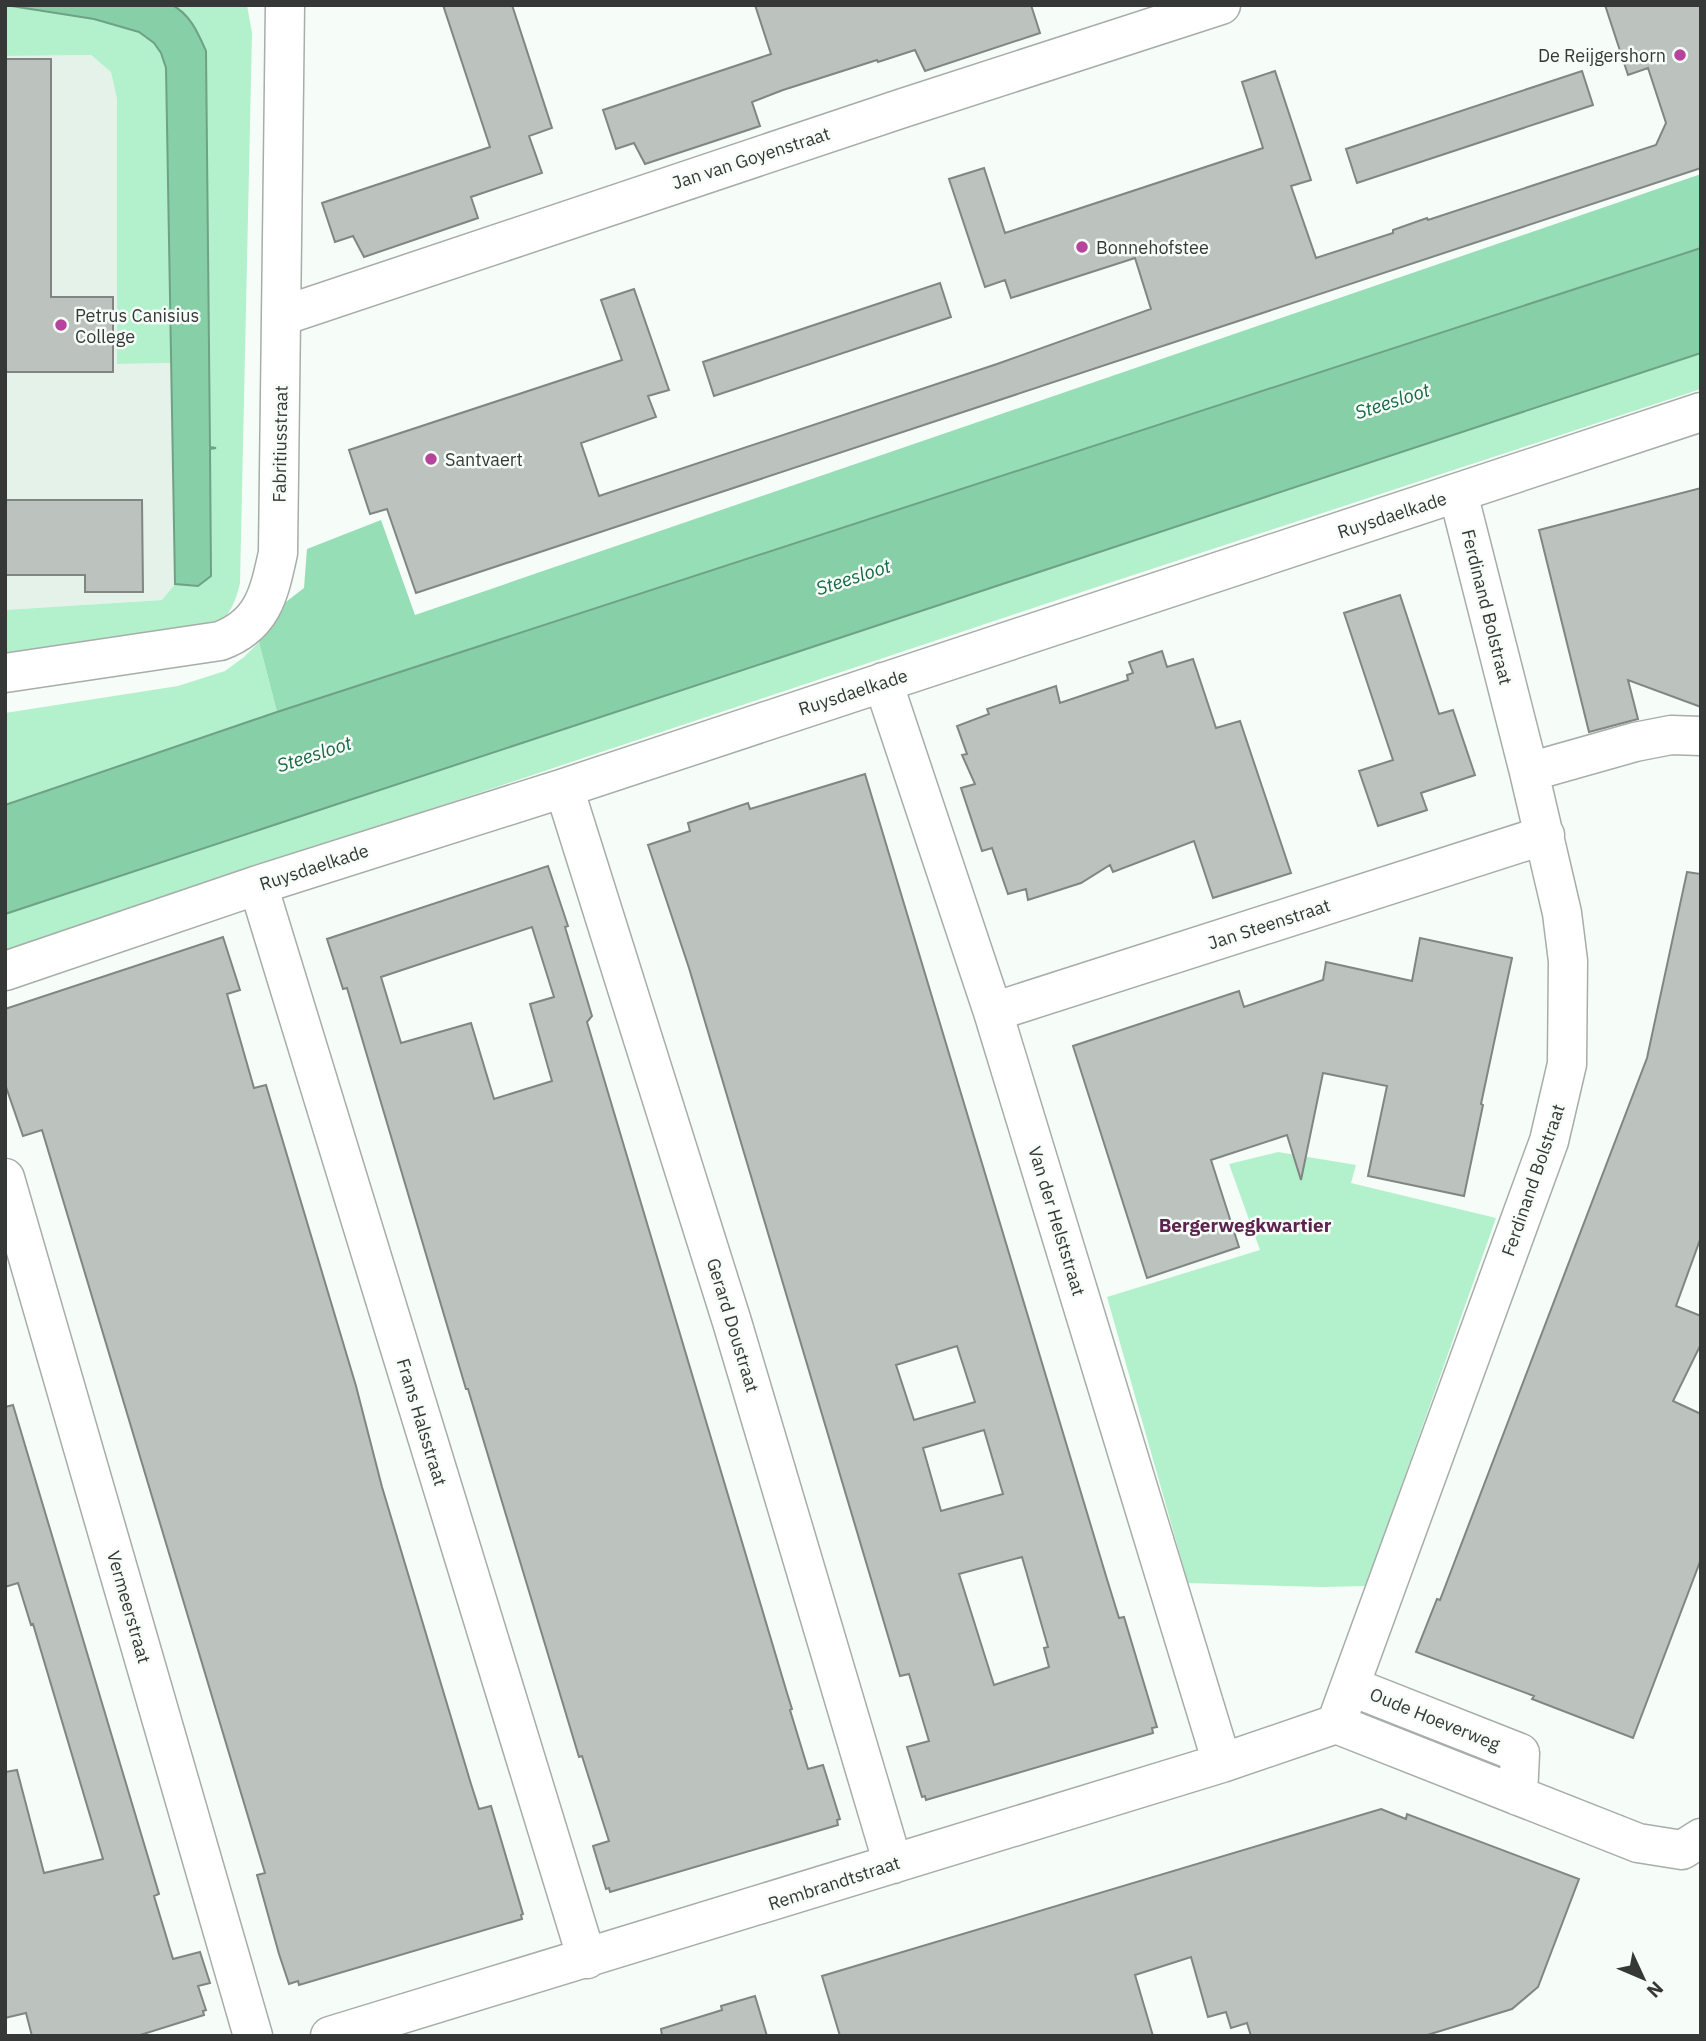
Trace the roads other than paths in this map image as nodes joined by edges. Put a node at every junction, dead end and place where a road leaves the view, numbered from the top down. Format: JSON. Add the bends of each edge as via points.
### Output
{"nodes":[{"id":1,"x":285,"y":5,"type":"edge"},
{"id":2,"x":1221,"y":5,"type":"edge"},
{"id":3,"x":282,"y":316,"type":"junction"},
{"id":4,"x":1701,"y":412,"type":"edge"},
{"id":5,"x":1458,"y":493,"type":"junction"},
{"id":6,"x":5,"y":673,"type":"edge"},
{"id":7,"x":883,"y":682,"type":"junction"},
{"id":8,"x":1701,"y":736,"type":"edge"},
{"id":9,"x":1529,"y":772,"type":"junction"},
{"id":10,"x":564,"y":788,"type":"junction"},
{"id":11,"x":1545,"y":835,"type":"junction"},
{"id":12,"x":258,"y":885,"type":"junction"},
{"id":13,"x":5,"y":971,"type":"edge"},
{"id":14,"x":993,"y":1012,"type":"junction"},
{"id":15,"x":5,"y":1178,"type":"edge"},
{"id":16,"x":1350,"y":1686,"type":"junction"},
{"id":17,"x":1336,"y":1724,"type":"junction"},
{"id":18,"x":1222,"y":1763,"type":"junction"},
{"id":19,"x":1518,"y":1796,"type":"junction"},
{"id":20,"x":1691,"y":1844,"type":"edge"},
{"id":21,"x":893,"y":1864,"type":"junction"},
{"id":22,"x":587,"y":1959,"type":"junction"},
{"id":23,"x":253,"y":2036,"type":"edge"},
{"id":24,"x":330,"y":2036,"type":"edge"}],
"edges":[{"from":1,"to":3,"type":"street","name":"Fabritiusstraat"},
{"from":2,"to":3,"type":"street","name":"Jan van Goyenstraat"},
{"from":3,"to":6,"type":"street","name":"Fabritiusstraat","via":[[278,553],[270,589],[253,621],[220,641]]},
{"from":4,"to":5,"type":"street","name":"Ruysdaelkade"},
{"from":5,"to":7,"type":"street","name":"Ruysdaelkade"},
{"from":5,"to":9,"type":"street","name":"Ferdinand Bolstraat"},
{"from":7,"to":10,"type":"street","name":"Ruysdaelkade"},
{"from":7,"to":14,"type":"street","name":"Van der Helststraat"},
{"from":8,"to":9,"type":"street","via":[[1671,735],[1635,742]]},
{"from":9,"to":11,"type":"street","name":"Ferdinand Bolstraat"},
{"from":10,"to":12,"type":"street","name":"Ruysdaelkade"},
{"from":10,"to":21,"type":"street","name":"Gerard Doustraat","via":[[732,1322]]},
{"from":11,"to":14,"type":"street","name":"Jan Steenstraat"},
{"from":11,"to":16,"type":"street","name":"Ferdinand Bolstraat","via":[[1569,961],[1567,1064],[1560,1103]]},
{"from":12,"to":13,"type":"street","name":"Ruysdaelkade"},
{"from":12,"to":22,"type":"street","name":"Frans Halsstraat"},
{"from":14,"to":18,"type":"street","name":"Van der Helststraat"},
{"from":15,"to":23,"type":"street","name":"Vermeerstraat"},
{"from":16,"to":17,"type":"street","name":"Ferdinand Bolstraat"},
{"from":16,"to":19,"type":"street","name":"Oude Hoeverweg","via":[[1520,1753]]},
{"from":17,"to":18,"type":"street","name":"Rembrandtstraat"},
{"from":17,"to":19,"type":"street"},
{"from":18,"to":21,"type":"street","name":"Rembrandtstraat"},
{"from":19,"to":20,"type":"street","via":[[1638,1843]]},
{"from":21,"to":22,"type":"street","name":"Rembrandtstraat"},
{"from":22,"to":24,"type":"street","name":"Rembrandtstraat"}]}
